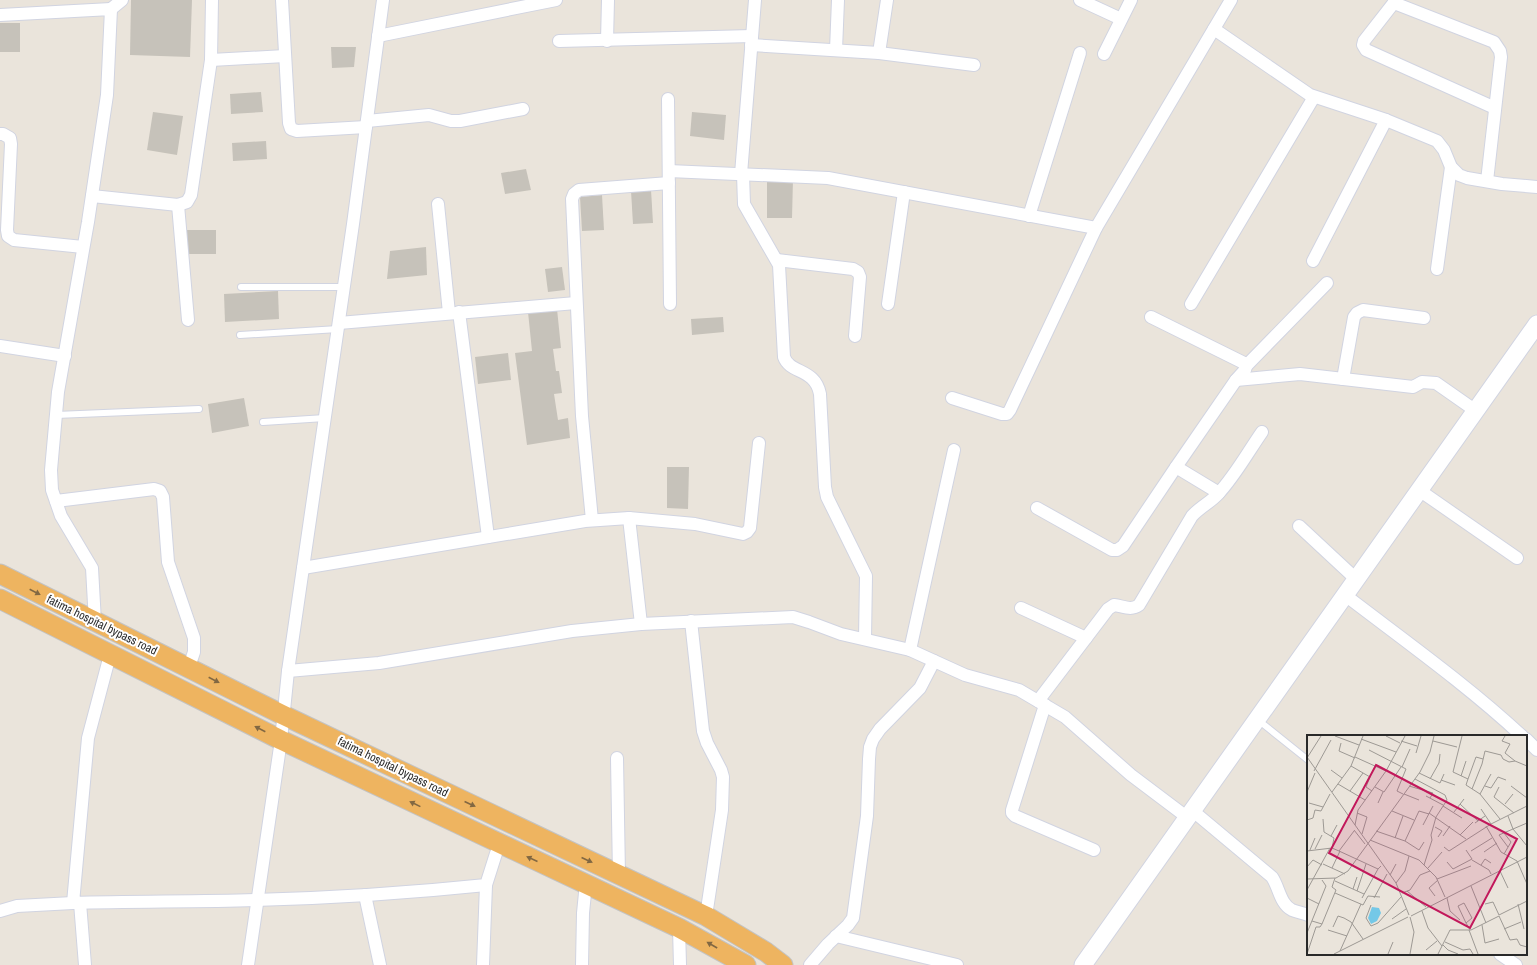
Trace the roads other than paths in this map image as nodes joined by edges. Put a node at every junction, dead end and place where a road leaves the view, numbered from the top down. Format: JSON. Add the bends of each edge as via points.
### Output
{"nodes":[{"id":1,"x":122,"y":0,"type":"edge"},
{"id":2,"x":212,"y":0,"type":"edge"},
{"id":3,"x":282,"y":0,"type":"edge"},
{"id":4,"x":383,"y":0,"type":"edge"},
{"id":5,"x":556,"y":0,"type":"edge"},
{"id":6,"x":608,"y":0,"type":"edge"},
{"id":7,"x":755,"y":0,"type":"edge"},
{"id":8,"x":838,"y":0,"type":"edge"},
{"id":9,"x":887,"y":0,"type":"edge"},
{"id":10,"x":1080,"y":0,"type":"edge"},
{"id":11,"x":1131,"y":0,"type":"edge"},
{"id":12,"x":1231,"y":0,"type":"edge"},
{"id":13,"x":1395,"y":1,"type":"edge"},
{"id":14,"x":111,"y":9,"type":"junction"},
{"id":15,"x":0,"y":15,"type":"edge"},
{"id":16,"x":1121,"y":20,"type":"junction"},
{"id":17,"x":1214,"y":29,"type":"junction"},
{"id":18,"x":378,"y":36,"type":"junction"},
{"id":19,"x":559,"y":41,"type":"dead end"},
{"id":20,"x":608,"y":41,"type":"junction"},
{"id":21,"x":752,"y":41,"type":"junction"},
{"id":22,"x":836,"y":50,"type":"junction"},
{"id":23,"x":879,"y":53,"type":"junction"},
{"id":24,"x":1080,"y":53,"type":"dead end"},
{"id":25,"x":1104,"y":54,"type":"dead end"},
{"id":26,"x":285,"y":56,"type":"junction"},
{"id":27,"x":211,"y":60,"type":"junction"},
{"id":28,"x":974,"y":65,"type":"dead end"},
{"id":29,"x":1314,"y":97,"type":"junction"},
{"id":30,"x":668,"y":99,"type":"dead end"},
{"id":31,"x":1495,"y":108,"type":"junction"},
{"id":32,"x":523,"y":109,"type":"dead end"},
{"id":33,"x":1386,"y":120,"type":"junction"},
{"id":34,"x":366,"y":124,"type":"junction"},
{"id":35,"x":0,"y":134,"type":"edge"},
{"id":36,"x":1451,"y":167,"type":"junction"},
{"id":37,"x":742,"y":174,"type":"junction"},
{"id":38,"x":669,"y":177,"type":"junction"},
{"id":39,"x":1487,"y":181,"type":"junction"},
{"id":40,"x":1537,"y":187,"type":"edge"},
{"id":41,"x":904,"y":192,"type":"junction"},
{"id":42,"x":92,"y":196,"type":"junction"},
{"id":43,"x":438,"y":204,"type":"dead end"},
{"id":44,"x":178,"y":205,"type":"junction"},
{"id":45,"x":1030,"y":216,"type":"junction"},
{"id":46,"x":1096,"y":228,"type":"junction"},
{"id":47,"x":84,"y":247,"type":"junction"},
{"id":48,"x":777,"y":260,"type":"junction"},
{"id":49,"x":1313,"y":261,"type":"dead end"},
{"id":50,"x":1437,"y":269,"type":"dead end"},
{"id":51,"x":1327,"y":283,"type":"dead end"},
{"id":52,"x":241,"y":287,"type":"dead end"},
{"id":53,"x":344,"y":287,"type":"junction"},
{"id":54,"x":576,"y":303,"type":"junction"},
{"id":55,"x":670,"y":304,"type":"dead end"},
{"id":56,"x":888,"y":304,"type":"dead end"},
{"id":57,"x":1191,"y":304,"type":"dead end"},
{"id":58,"x":454,"y":312,"type":"junction"},
{"id":59,"x":1151,"y":317,"type":"dead end"},
{"id":60,"x":1424,"y":318,"type":"dead end"},
{"id":61,"x":188,"y":320,"type":"dead end"},
{"id":62,"x":1537,"y":324,"type":"edge"},
{"id":63,"x":338,"y":326,"type":"junction"},
{"id":64,"x":240,"y":334,"type":"dead end"},
{"id":65,"x":855,"y":336,"type":"dead end"},
{"id":66,"x":1532,"y":342,"type":"edge"},
{"id":67,"x":0,"y":346,"type":"edge"},
{"id":68,"x":65,"y":356,"type":"junction"},
{"id":69,"x":1246,"y":366,"type":"junction"},
{"id":70,"x":1343,"y":379,"type":"junction"},
{"id":71,"x":1236,"y":380,"type":"junction"},
{"id":72,"x":952,"y":398,"type":"dead end"},
{"id":73,"x":199,"y":409,"type":"dead end"},
{"id":74,"x":1476,"y":411,"type":"junction"},
{"id":75,"x":56,"y":415,"type":"junction"},
{"id":76,"x":325,"y":418,"type":"junction"},
{"id":77,"x":263,"y":422,"type":"dead end"},
{"id":78,"x":1262,"y":432,"type":"dead end"},
{"id":79,"x":759,"y":443,"type":"dead end"},
{"id":80,"x":954,"y":450,"type":"dead end"},
{"id":81,"x":1176,"y":467,"type":"junction"},
{"id":82,"x":1420,"y":490,"type":"junction"},
{"id":83,"x":1219,"y":493,"type":"junction"},
{"id":84,"x":56,"y":501,"type":"junction"},
{"id":85,"x":1037,"y":508,"type":"dead end"},
{"id":86,"x":629,"y":518,"type":"junction"},
{"id":87,"x":592,"y":520,"type":"junction"},
{"id":88,"x":1299,"y":526,"type":"dead end"},
{"id":89,"x":488,"y":537,"type":"junction"},
{"id":90,"x":1517,"y":558,"type":"dead end"},
{"id":91,"x":303,"y":568,"type":"junction"},
{"id":92,"x":0,"y":574,"type":"edge"},
{"id":93,"x":1356,"y":579,"type":"junction"},
{"id":94,"x":1345,"y":595,"type":"junction"},
{"id":95,"x":0,"y":599,"type":"edge"},
{"id":96,"x":1021,"y":608,"type":"dead end"},
{"id":97,"x":691,"y":621,"type":"junction"},
{"id":98,"x":95,"y":622,"type":"junction"},
{"id":99,"x":641,"y":624,"type":"junction"},
{"id":100,"x":1086,"y":638,"type":"junction"},
{"id":101,"x":865,"y":639,"type":"junction"},
{"id":102,"x":910,"y":650,"type":"junction"},
{"id":103,"x":110,"y":655,"type":"junction"},
{"id":104,"x":934,"y":661,"type":"junction"},
{"id":105,"x":188,"y":667,"type":"junction"},
{"id":106,"x":288,"y":671,"type":"junction"},
{"id":107,"x":1042,"y":703,"type":"junction"},
{"id":108,"x":283,"y":715,"type":"junction"},
{"id":109,"x":1258,"y":720,"type":"junction"},
{"id":110,"x":1521,"y":735,"type":"edge"},
{"id":111,"x":280,"y":740,"type":"junction"},
{"id":112,"x":1527,"y":741,"type":"edge"},
{"id":113,"x":1537,"y":750,"type":"edge"},
{"id":114,"x":617,"y":758,"type":"dead end"},
{"id":115,"x":1307,"y":759,"type":"edge"},
{"id":116,"x":444,"y":792,"type":"junction"},
{"id":117,"x":434,"y":813,"type":"junction"},
{"id":118,"x":1191,"y":815,"type":"junction"},
{"id":119,"x":499,"y":844,"type":"junction"},
{"id":120,"x":1094,"y":850,"type":"dead end"},
{"id":121,"x":619,"y":875,"type":"junction"},
{"id":122,"x":586,"y":883,"type":"junction"},
{"id":123,"x":486,"y":885,"type":"junction"},
{"id":124,"x":365,"y":895,"type":"junction"},
{"id":125,"x":256,"y":900,"type":"junction"},
{"id":126,"x":76,"y":903,"type":"junction"},
{"id":127,"x":0,"y":911,"type":"edge"},
{"id":128,"x":1307,"y":914,"type":"edge"},
{"id":129,"x":706,"y":916,"type":"junction"},
{"id":130,"x":679,"y":928,"type":"junction"},
{"id":131,"x":836,"y":936,"type":"junction"},
{"id":132,"x":1501,"y":955,"type":"edge"},
{"id":133,"x":85,"y":965,"type":"edge"},
{"id":134,"x":248,"y":965,"type":"edge"},
{"id":135,"x":380,"y":965,"type":"edge"},
{"id":136,"x":483,"y":965,"type":"edge"},
{"id":137,"x":582,"y":965,"type":"edge"},
{"id":138,"x":680,"y":965,"type":"edge"},
{"id":139,"x":746,"y":965,"type":"edge"},
{"id":140,"x":783,"y":965,"type":"edge"},
{"id":141,"x":810,"y":965,"type":"edge"},
{"id":142,"x":957,"y":965,"type":"edge"},
{"id":143,"x":1083,"y":965,"type":"edge"},
{"id":144,"x":1516,"y":965,"type":"edge"}],
"edges":[{"from":1,"to":14,"type":"street"},
{"from":2,"to":27,"type":"street"},
{"from":3,"to":26,"type":"street"},
{"from":4,"to":18,"type":"street"},
{"from":5,"to":18,"type":"street"},
{"from":6,"to":20,"type":"street"},
{"from":7,"to":21,"type":"street"},
{"from":8,"to":22,"type":"street"},
{"from":9,"to":23,"type":"street"},
{"from":10,"to":16,"type":"street"},
{"from":11,"to":16,"type":"street"},
{"from":12,"to":17,"type":"street"},
{"from":13,"to":31,"type":"street","via":[[1494,42],[1498,46],[1501,57]]},
{"from":13,"to":31,"type":"street","via":[[1364,41],[1363,46],[1366,50]]},
{"from":14,"to":15,"type":"street"},
{"from":14,"to":42,"type":"street","via":[[107,95]]},
{"from":16,"to":25,"type":"street"},
{"from":17,"to":29,"type":"street"},
{"from":17,"to":46,"type":"street"},
{"from":18,"to":34,"type":"street"},
{"from":19,"to":20,"type":"street"},
{"from":20,"to":21,"type":"street"},
{"from":21,"to":22,"type":"street"},
{"from":21,"to":37,"type":"street"},
{"from":22,"to":23,"type":"street"},
{"from":23,"to":28,"type":"street"},
{"from":24,"to":45,"type":"street"},
{"from":26,"to":27,"type":"street"},
{"from":26,"to":34,"type":"street","via":[[291,129],[297,131]]},
{"from":27,"to":44,"type":"street","via":[[191,195],[186,202]]},
{"from":29,"to":33,"type":"street"},
{"from":29,"to":57,"type":"street"},
{"from":30,"to":38,"type":"street"},
{"from":31,"to":39,"type":"street"},
{"from":32,"to":34,"type":"street","via":[[460,121],[429,115]]},
{"from":33,"to":36,"type":"street","via":[[1437,141]]},
{"from":33,"to":49,"type":"street"},
{"from":34,"to":53,"type":"street"},
{"from":35,"to":47,"type":"street","via":[[10,138],[11,144],[8,236],[14,240]]},
{"from":36,"to":39,"type":"street","via":[[1459,175]]},
{"from":36,"to":50,"type":"street"},
{"from":37,"to":38,"type":"street"},
{"from":37,"to":41,"type":"street","via":[[828,178]]},
{"from":37,"to":48,"type":"street","via":[[744,204]]},
{"from":38,"to":54,"type":"street","via":[[580,190],[574,194],[572,199]]},
{"from":38,"to":55,"type":"street"},
{"from":39,"to":40,"type":"street"},
{"from":41,"to":45,"type":"street"},
{"from":41,"to":56,"type":"street"},
{"from":42,"to":44,"type":"street"},
{"from":42,"to":47,"type":"street"},
{"from":43,"to":58,"type":"street"},
{"from":44,"to":61,"type":"street"},
{"from":45,"to":46,"type":"street"},
{"from":46,"to":72,"type":"street","via":[[1010,410],[1002,414]]},
{"from":47,"to":68,"type":"street"},
{"from":48,"to":65,"type":"street","via":[[853,269],[858,272],[860,277]]},
{"from":48,"to":101,"type":"street","via":[[780,271],[785,361],[815,380],[819,386],[827,497],[866,576]]},
{"from":51,"to":69,"type":"street"},
{"from":52,"to":53,"type":"lane"},
{"from":53,"to":63,"type":"street"},
{"from":54,"to":58,"type":"street"},
{"from":54,"to":87,"type":"street","via":[[582,416]]},
{"from":58,"to":63,"type":"street"},
{"from":58,"to":89,"type":"street"},
{"from":59,"to":69,"type":"street"},
{"from":60,"to":70,"type":"street","via":[[1362,310],[1357,313]]},
{"from":62,"to":66,"type":"main road"},
{"from":63,"to":64,"type":"lane"},
{"from":63,"to":76,"type":"street"},
{"from":66,"to":74,"type":"main road"},
{"from":67,"to":68,"type":"street"},
{"from":68,"to":75,"type":"street"},
{"from":69,"to":71,"type":"street"},
{"from":70,"to":71,"type":"street","via":[[1300,374]]},
{"from":70,"to":74,"type":"street","via":[[1413,387],[1422,382],[1436,383]]},
{"from":71,"to":81,"type":"street"},
{"from":73,"to":75,"type":"lane"},
{"from":74,"to":82,"type":"main road"},
{"from":75,"to":84,"type":"street","via":[[51,470],[52,490]]},
{"from":76,"to":77,"type":"lane"},
{"from":76,"to":91,"type":"street"},
{"from":78,"to":83,"type":"street"},
{"from":79,"to":86,"type":"street","via":[[750,528],[747,532],[743,534],[695,524]]},
{"from":80,"to":102,"type":"street"},
{"from":81,"to":83,"type":"street"},
{"from":81,"to":85,"type":"street","via":[[1123,546],[1117,550],[1112,550]]},
{"from":82,"to":90,"type":"street"},
{"from":82,"to":93,"type":"main road"},
{"from":83,"to":100,"type":"street","via":[[1192,516],[1139,605],[1130,609],[1114,605]]},
{"from":84,"to":98,"type":"street","via":[[61,516],[92,568]]},
{"from":84,"to":105,"type":"street","via":[[154,489],[160,491],[168,562],[194,638],[194,652]]},
{"from":86,"to":87,"type":"street"},
{"from":86,"to":99,"type":"street"},
{"from":87,"to":89,"type":"street"},
{"from":88,"to":93,"type":"street"},
{"from":89,"to":91,"type":"street"},
{"from":91,"to":106,"type":"street"},
{"from":92,"to":98,"type":"highway","name":"fatima hospital bypass road","one_way":true},
{"from":93,"to":94,"type":"main road"},
{"from":94,"to":109,"type":"main road"},
{"from":94,"to":110,"type":"street","via":[[1493,710]]},
{"from":95,"to":103,"type":"highway","name":"fatima hospital bypass road"},
{"from":96,"to":100,"type":"street"},
{"from":97,"to":99,"type":"street"},
{"from":97,"to":101,"type":"street","via":[[793,617],[841,634]]},
{"from":97,"to":129,"type":"street","via":[[703,731],[723,777],[722,810]]},
{"from":98,"to":105,"type":"highway","name":"fatima hospital bypass road"},
{"from":99,"to":106,"type":"street","via":[[572,631],[379,663]]},
{"from":100,"to":107,"type":"street"},
{"from":101,"to":102,"type":"street"},
{"from":102,"to":104,"type":"street"},
{"from":111,"to":103,"type":"highway","name":"fatima hospital bypass road","one_way":true},
{"from":103,"to":126,"type":"street","via":[[88,738]]},
{"from":104,"to":107,"type":"street","via":[[966,675],[1019,690]]},
{"from":104,"to":131,"type":"street","via":[[920,688],[880,730],[872,743],[867,816],[855,911],[848,925]]},
{"from":105,"to":108,"type":"highway","name":"fatima hospital bypass road","one_way":true},
{"from":106,"to":108,"type":"street"},
{"from":107,"to":118,"type":"street","via":[[1065,717],[1131,775]]},
{"from":107,"to":120,"type":"street","via":[[1012,813]]},
{"from":108,"to":111,"type":"street"},
{"from":108,"to":116,"type":"highway","name":"fatima hospital bypass road"},
{"from":109,"to":115,"type":"lane"},
{"from":109,"to":118,"type":"main road"},
{"from":117,"to":111,"type":"highway","name":"fatima hospital bypass road","one_way":true},
{"from":111,"to":125,"type":"street"},
{"from":112,"to":113,"type":"street"},
{"from":114,"to":121,"type":"street"},
{"from":116,"to":117,"type":"highway"},
{"from":116,"to":121,"type":"highway","name":"fatima hospital bypass road","one_way":true},
{"from":117,"to":119,"type":"highway","name":"fatima hospital bypass road"},
{"from":118,"to":128,"type":"street","via":[[1272,877],[1287,906]]},
{"from":118,"to":143,"type":"main road"},
{"from":122,"to":119,"type":"highway","name":"fatima hospital bypass road","one_way":true},
{"from":119,"to":123,"type":"street"},
{"from":121,"to":129,"type":"highway","name":"fatima hospital bypass road"},
{"from":122,"to":130,"type":"highway","name":"fatima hospital bypass road"},
{"from":122,"to":137,"type":"street","via":[[582,913]]},
{"from":123,"to":124,"type":"street"},
{"from":123,"to":136,"type":"street"},
{"from":124,"to":125,"type":"street"},
{"from":124,"to":135,"type":"street"},
{"from":125,"to":126,"type":"street"},
{"from":125,"to":134,"type":"street"},
{"from":126,"to":127,"type":"street","via":[[17,906]]},
{"from":126,"to":133,"type":"street"},
{"from":129,"to":140,"type":"highway","name":"fatima hospital bypass road"},
{"from":130,"to":138,"type":"street"},
{"from":139,"to":130,"type":"highway","name":"fatima hospital bypass road","one_way":true},
{"from":131,"to":141,"type":"street"},
{"from":131,"to":142,"type":"street"},
{"from":132,"to":144,"type":"street"}]}
